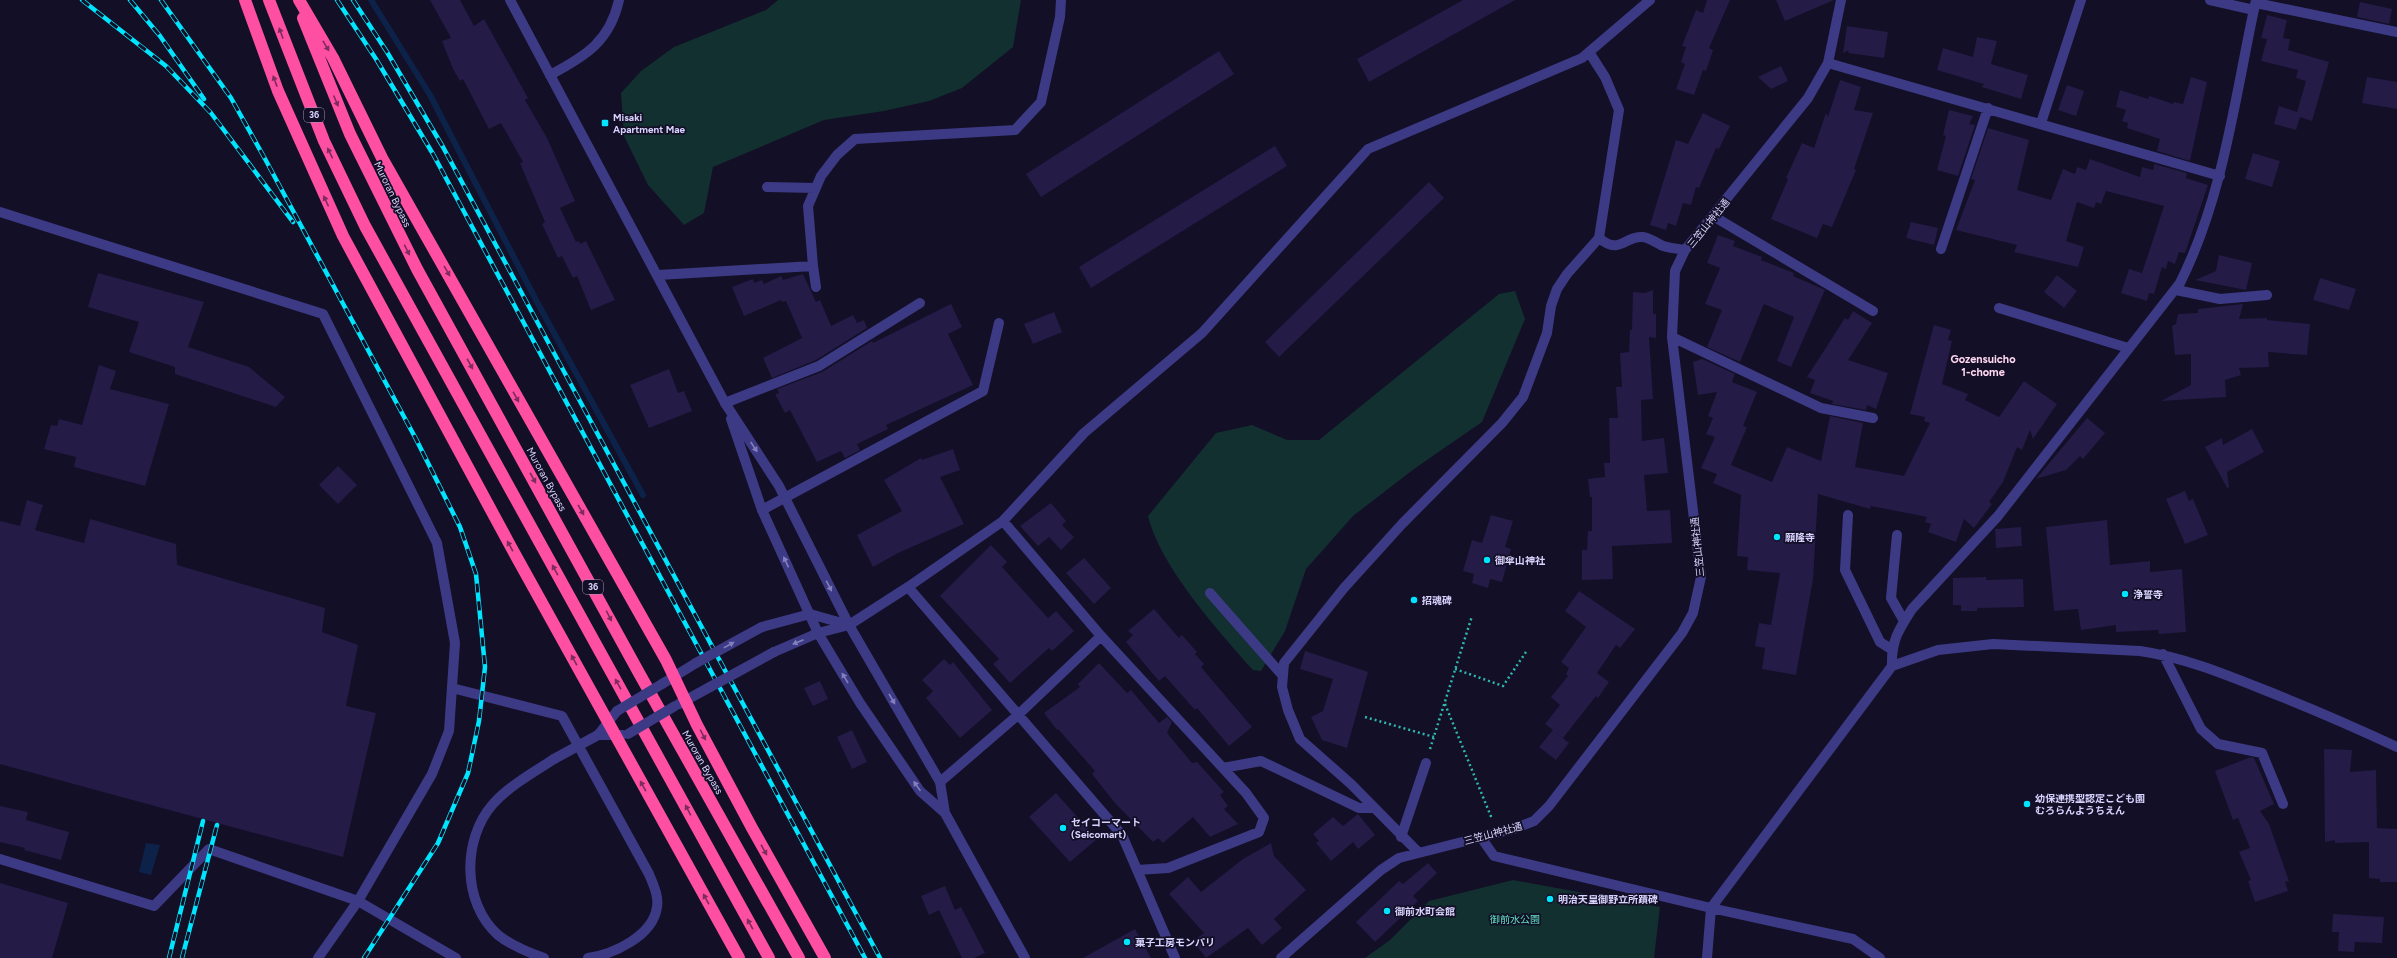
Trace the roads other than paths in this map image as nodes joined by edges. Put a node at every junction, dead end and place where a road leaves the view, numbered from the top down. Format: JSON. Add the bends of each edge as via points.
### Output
{"nodes":[{"id":1,"x":245,"y":0,"type":"edge"},
{"id":2,"x":269,"y":0,"type":"edge"},
{"id":3,"x":298,"y":0,"type":"edge"},
{"id":4,"x":510,"y":0,"type":"edge"},
{"id":5,"x":620,"y":0,"type":"edge"},
{"id":6,"x":1061,"y":0,"type":"edge"},
{"id":7,"x":1650,"y":0,"type":"edge"},
{"id":8,"x":1841,"y":0,"type":"edge"},
{"id":9,"x":2080,"y":0,"type":"edge"},
{"id":10,"x":2210,"y":0,"type":"edge"},
{"id":11,"x":2255,"y":4,"type":"edge"},
{"id":12,"x":2397,"y":32,"type":"edge"},
{"id":13,"x":1589,"y":52,"type":"junction"},
{"id":14,"x":1828,"y":63,"type":"junction"},
{"id":15,"x":550,"y":75,"type":"junction"},
{"id":16,"x":1988,"y":108,"type":"junction"},
{"id":17,"x":2041,"y":123,"type":"junction"},
{"id":18,"x":2220,"y":176,"type":"junction"},
{"id":19,"x":767,"y":188,"type":"dead end"},
{"id":20,"x":816,"y":188,"type":"junction"},
{"id":21,"x":0,"y":212,"type":"edge"},
{"id":22,"x":1713,"y":216,"type":"junction"},
{"id":23,"x":1599,"y":238,"type":"junction"},
{"id":24,"x":1941,"y":249,"type":"dead end"},
{"id":25,"x":1685,"y":250,"type":"junction"},
{"id":26,"x":813,"y":266,"type":"junction"},
{"id":27,"x":658,"y":275,"type":"junction"},
{"id":28,"x":816,"y":287,"type":"dead end"},
{"id":29,"x":2176,"y":290,"type":"junction"},
{"id":30,"x":2267,"y":295,"type":"dead end"},
{"id":31,"x":920,"y":303,"type":"dead end"},
{"id":32,"x":1999,"y":308,"type":"dead end"},
{"id":33,"x":1873,"y":310,"type":"dead end"},
{"id":34,"x":999,"y":323,"type":"dead end"},
{"id":35,"x":1672,"y":337,"type":"junction"},
{"id":36,"x":2128,"y":348,"type":"junction"},
{"id":37,"x":725,"y":402,"type":"junction"},
{"id":38,"x":1873,"y":418,"type":"dead end"},
{"id":39,"x":785,"y":498,"type":"junction"},
{"id":40,"x":762,"y":510,"type":"junction"},
{"id":41,"x":1848,"y":515,"type":"dead end"},
{"id":42,"x":1002,"y":521,"type":"junction"},
{"id":43,"x":1896,"y":535,"type":"dead end"},
{"id":44,"x":908,"y":587,"type":"junction"},
{"id":45,"x":1210,"y":593,"type":"dead end"},
{"id":46,"x":810,"y":614,"type":"junction"},
{"id":47,"x":1904,"y":621,"type":"junction"},
{"id":48,"x":848,"y":625,"type":"junction"},
{"id":49,"x":818,"y":633,"type":"junction"},
{"id":50,"x":1101,"y":636,"type":"junction"},
{"id":51,"x":1891,"y":649,"type":"junction"},
{"id":52,"x":2163,"y":654,"type":"junction"},
{"id":53,"x":1892,"y":666,"type":"junction"},
{"id":54,"x":674,"y":676,"type":"junction"},
{"id":55,"x":1283,"y":676,"type":"junction"},
{"id":56,"x":452,"y":688,"type":"junction"},
{"id":57,"x":686,"y":700,"type":"junction"},
{"id":58,"x":1018,"y":715,"type":"junction"},
{"id":59,"x":608,"y":721,"type":"junction"},
{"id":60,"x":598,"y":735,"type":"junction"},
{"id":61,"x":622,"y":735,"type":"junction"},
{"id":62,"x":2397,"y":747,"type":"edge"},
{"id":63,"x":1426,"y":763,"type":"road end"},
{"id":64,"x":1223,"y":768,"type":"junction"},
{"id":65,"x":940,"y":782,"type":"junction"},
{"id":66,"x":2283,"y":804,"type":"dead end"},
{"id":67,"x":1373,"y":808,"type":"junction"},
{"id":68,"x":945,"y":813,"type":"junction"},
{"id":69,"x":1480,"y":836,"type":"junction"},
{"id":70,"x":1401,"y":837,"type":"junction"},
{"id":71,"x":1418,"y":852,"type":"junction"},
{"id":72,"x":0,"y":859,"type":"edge"},
{"id":73,"x":1137,"y":870,"type":"junction"},
{"id":74,"x":358,"y":901,"type":"junction"},
{"id":75,"x":1711,"y":908,"type":"junction"},
{"id":76,"x":318,"y":958,"type":"edge"},
{"id":77,"x":456,"y":958,"type":"edge"},
{"id":78,"x":544,"y":958,"type":"edge"},
{"id":79,"x":588,"y":958,"type":"edge"},
{"id":80,"x":739,"y":958,"type":"edge"},
{"id":81,"x":769,"y":958,"type":"edge"},
{"id":82,"x":799,"y":958,"type":"edge"},
{"id":83,"x":825,"y":958,"type":"edge"},
{"id":84,"x":1024,"y":958,"type":"edge"},
{"id":85,"x":1175,"y":958,"type":"edge"},
{"id":86,"x":1281,"y":958,"type":"edge"},
{"id":87,"x":1707,"y":958,"type":"edge"},
{"id":88,"x":1880,"y":958,"type":"edge"}],
"edges":[{"from":59,"to":1,"type":"highway","one_way":true,"via":[[343,236],[278,91]]},
{"from":81,"to":2,"type":"highway","number":"36","one_way":true,"via":[[365,226],[324,141]]},
{"from":3,"to":54,"type":"highway","one_way":true,"via":[[334,58],[382,158]]},
{"from":3,"to":82,"type":"highway","name":"Muroran Bypass","number":"36","one_way":true,"via":[[333,94],[389,215],[639,673]]},
{"from":4,"to":15,"type":"street"},
{"from":5,"to":15,"type":"street","via":[[615,17],[600,42],[576,61]]},
{"from":6,"to":20,"type":"street","via":[[1060,17],[1041,102],[1015,130],[855,139],[837,155],[820,176]]},
{"from":7,"to":13,"type":"street"},
{"from":8,"to":14,"type":"street","name":"三笠山神社通"},
{"from":9,"to":17,"type":"street"},
{"from":10,"to":11,"type":"street"},
{"from":11,"to":12,"type":"street"},
{"from":11,"to":18,"type":"street"},
{"from":13,"to":23,"type":"street","via":[[1605,77],[1619,110]]},
{"from":13,"to":42,"type":"street","via":[[1582,58],[1368,149],[1202,333],[1084,434]]},
{"from":14,"to":16,"type":"street"},
{"from":14,"to":22,"type":"street","name":"三笠山神社通","via":[[1808,98]]},
{"from":15,"to":27,"type":"street"},
{"from":16,"to":17,"type":"street"},
{"from":16,"to":24,"type":"street"},
{"from":17,"to":18,"type":"street"},
{"from":18,"to":29,"type":"street","via":[[2200,242]]},
{"from":19,"to":20,"type":"street"},
{"from":20,"to":26,"type":"street","via":[[808,206]]},
{"from":21,"to":56,"type":"street","via":[[323,314],[437,543],[455,643]]},
{"from":22,"to":25,"type":"street","name":"三笠山神社通"},
{"from":22,"to":33,"type":"street"},
{"from":23,"to":25,"type":"street","via":[[1606,245],[1619,245],[1644,237],[1666,247]]},
{"from":23,"to":55,"type":"street","via":[[1557,289],[1551,306],[1547,333],[1520,401],[1344,588],[1284,663]]},
{"from":25,"to":35,"type":"street","name":"三笠山神社通","via":[[1675,271]]},
{"from":26,"to":27,"type":"street"},
{"from":26,"to":28,"type":"street"},
{"from":27,"to":37,"type":"street"},
{"from":29,"to":30,"type":"street","via":[[2220,299]]},
{"from":29,"to":36,"type":"street"},
{"from":31,"to":37,"type":"street","via":[[819,366]]},
{"from":32,"to":36,"type":"street"},
{"from":34,"to":39,"type":"street","via":[[983,391]]},
{"from":35,"to":38,"type":"street","via":[[1821,408]]},
{"from":35,"to":69,"type":"street","name":"三笠山神社通","via":[[1701,577],[1689,622],[1549,806],[1534,821]]},
{"from":36,"to":47,"type":"street","via":[[1998,516],[1934,584]]},
{"from":37,"to":39,"type":"street","one_way":true},
{"from":37,"to":40,"type":"street"},
{"from":39,"to":40,"type":"street"},
{"from":39,"to":48,"type":"street","one_way":true},
{"from":46,"to":40,"type":"street","one_way":true},
{"from":41,"to":51,"type":"street","via":[[1845,570],[1880,642]]},
{"from":42,"to":44,"type":"street"},
{"from":42,"to":50,"type":"street"},
{"from":43,"to":47,"type":"street","via":[[1891,598]]},
{"from":44,"to":48,"type":"street"},
{"from":44,"to":58,"type":"street"},
{"from":45,"to":55,"type":"street"},
{"from":46,"to":48,"type":"street"},
{"from":46,"to":49,"type":"street"},
{"from":54,"to":46,"type":"street","one_way":true,"bridge":true,"via":[[762,627]]},
{"from":47,"to":51,"type":"street"},
{"from":48,"to":49,"type":"street"},
{"from":48,"to":65,"type":"street","one_way":true},
{"from":49,"to":57,"type":"street","one_way":true,"bridge":true,"via":[[774,652]]},
{"from":68,"to":49,"type":"street","one_way":true,"via":[[920,791],[860,703]]},
{"from":50,"to":58,"type":"street"},
{"from":50,"to":64,"type":"street"},
{"from":51,"to":53,"type":"street"},
{"from":52,"to":53,"type":"street","via":[[1994,644],[1938,650]]},
{"from":52,"to":62,"type":"street","via":[[2225,674],[2334,718]]},
{"from":52,"to":66,"type":"street","via":[[2201,729],[2218,744],[2262,754]]},
{"from":53,"to":75,"type":"street"},
{"from":54,"to":57,"type":"highway"},
{"from":54,"to":59,"type":"street","bridge":true,"via":[[617,711]]},
{"from":55,"to":67,"type":"street","via":[[1282,687],[1286,702],[1300,739],[1351,784]]},
{"from":56,"to":74,"type":"street","via":[[449,731],[432,774]]},
{"from":56,"to":79,"type":"street","via":[[562,716],[650,874],[656,892],[657,907],[652,922],[637,938],[618,949]]},
{"from":57,"to":61,"type":"street","bridge":true},
{"from":57,"to":83,"type":"highway","one_way":true,"via":[[752,828]]},
{"from":58,"to":65,"type":"street"},
{"from":58,"to":73,"type":"street","via":[[1122,835]]},
{"from":59,"to":60,"type":"street"},
{"from":59,"to":61,"type":"highway"},
{"from":60,"to":61,"type":"street"},
{"from":60,"to":78,"type":"street","bridge":true,"via":[[511,788],[493,804],[481,824],[473,845],[470,868],[473,891],[482,915],[497,934],[518,949]]},
{"from":80,"to":61,"type":"highway","one_way":true},
{"from":63,"to":70,"type":"street"},
{"from":64,"to":67,"type":"street","via":[[1261,761],[1359,808]]},
{"from":64,"to":73,"type":"street","via":[[1264,818],[1259,832],[1168,868]]},
{"from":65,"to":68,"type":"street"},
{"from":67,"to":70,"type":"street"},
{"from":68,"to":84,"type":"street"},
{"from":69,"to":71,"type":"street","name":"三笠山神社通"},
{"from":69,"to":75,"type":"street","via":[[1494,856]]},
{"from":70,"to":71,"type":"street"},
{"from":71,"to":86,"type":"street","name":"三笠山神社通","via":[[1399,858],[1381,870]]},
{"from":72,"to":74,"type":"street","via":[[154,906],[209,848]]},
{"from":73,"to":85,"type":"street"},
{"from":74,"to":76,"type":"street"},
{"from":74,"to":77,"type":"street"},
{"from":75,"to":87,"type":"street"},
{"from":75,"to":88,"type":"street","via":[[1853,939]]}]}
